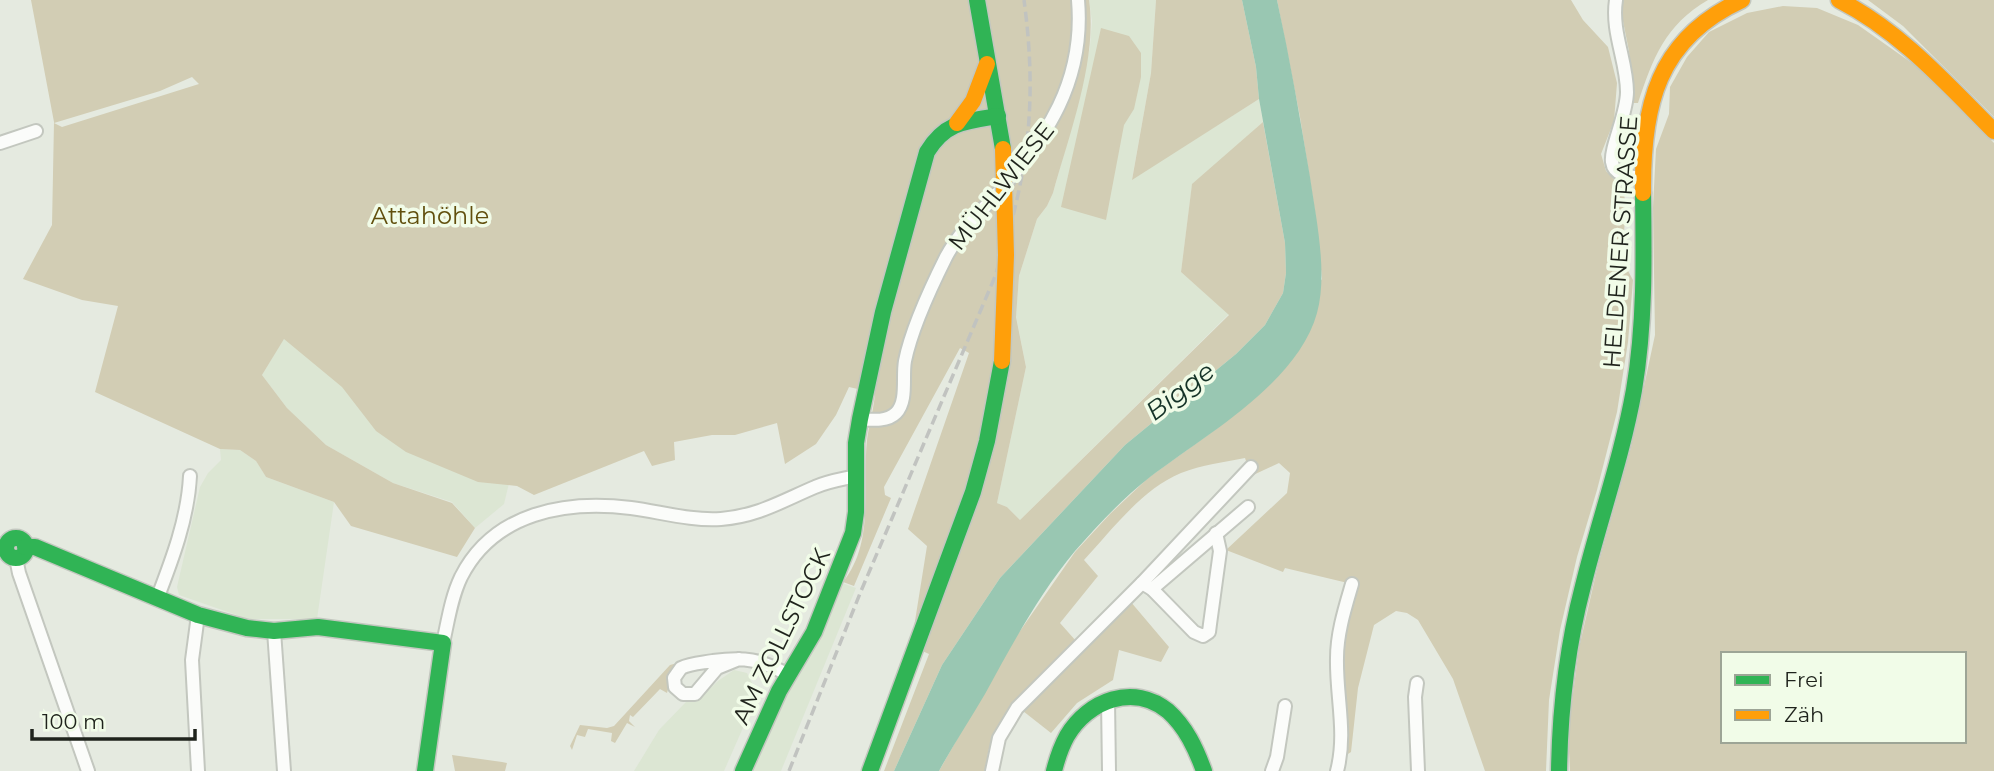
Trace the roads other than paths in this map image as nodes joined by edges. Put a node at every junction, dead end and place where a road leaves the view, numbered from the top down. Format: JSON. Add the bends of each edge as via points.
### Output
{"nodes":[{"id":1,"x":977,"y":0,"type":"edge"},
{"id":2,"x":1078,"y":0,"type":"edge"},
{"id":3,"x":1616,"y":0,"type":"edge"},
{"id":4,"x":1742,"y":0,"type":"edge"},
{"id":5,"x":1839,"y":0,"type":"edge"},
{"id":6,"x":988,"y":61,"type":"junction"},
{"id":7,"x":998,"y":116,"type":"junction"},
{"id":8,"x":957,"y":123,"type":"junction"},
{"id":9,"x":36,"y":131,"type":"dead end"},
{"id":10,"x":1994,"y":131,"type":"edge"},
{"id":11,"x":0,"y":143,"type":"edge"},
{"id":12,"x":1644,"y":178,"type":"junction"},
{"id":13,"x":860,"y":419,"type":"junction"},
{"id":14,"x":1251,"y":467,"type":"dead end"},
{"id":15,"x":190,"y":476,"type":"dead end"},
{"id":16,"x":856,"y":476,"type":"junction"},
{"id":17,"x":1248,"y":507,"type":"dead end"},
{"id":18,"x":1216,"y":533,"type":"junction"},
{"id":19,"x":5,"y":536,"type":"edge"},
{"id":20,"x":21,"y":552,"type":"junction"},
{"id":21,"x":1352,"y":584,"type":"dead end"},
{"id":22,"x":1147,"y":586,"type":"junction"},
{"id":23,"x":157,"y":600,"type":"junction"},
{"id":24,"x":198,"y":615,"type":"junction"},
{"id":25,"x":274,"y":631,"type":"junction"},
{"id":26,"x":443,"y":643,"type":"junction"},
{"id":27,"x":739,"y":659,"type":"junction"},
{"id":28,"x":695,"y":664,"type":"junction"},
{"id":29,"x":788,"y":675,"type":"junction"},
{"id":30,"x":1417,"y":683,"type":"dead end"},
{"id":31,"x":702,"y":688,"type":"junction"},
{"id":32,"x":1108,"y":700,"type":"junction"},
{"id":33,"x":1285,"y":706,"type":"dead end"},
{"id":34,"x":89,"y":771,"type":"edge"},
{"id":35,"x":198,"y":771,"type":"edge"},
{"id":36,"x":284,"y":771,"type":"edge"},
{"id":37,"x":425,"y":771,"type":"edge"},
{"id":38,"x":743,"y":771,"type":"edge"},
{"id":39,"x":870,"y":771,"type":"edge"},
{"id":40,"x":992,"y":771,"type":"edge"},
{"id":41,"x":1054,"y":771,"type":"edge"},
{"id":42,"x":1109,"y":771,"type":"edge"},
{"id":43,"x":1204,"y":771,"type":"edge"},
{"id":44,"x":1272,"y":771,"type":"edge"},
{"id":45,"x":1337,"y":771,"type":"edge"},
{"id":46,"x":1418,"y":771,"type":"edge"},
{"id":47,"x":1559,"y":771,"type":"edge"}],
"edges":[{"from":1,"to":6,"type":"main road"},
{"from":2,"to":13,"type":"street","name":"MÜHLWIESE","via":[[1074,62],[1056,115],[1026,161],[947,254],[905,359],[898,411],[883,420]]},
{"from":3,"to":12,"type":"street","via":[[1614,23],[1627,91],[1612,162],[1625,176]]},
{"from":4,"to":12,"type":"main road","name":"HELDENER STRASSE","via":[[1692,30],[1671,57],[1649,114]]},
{"from":5,"to":10,"type":"main road","via":[[1886,28]]},
{"from":6,"to":7,"type":"main road"},
{"from":6,"to":8,"type":"main road","via":[[979,91]]},
{"from":7,"to":8,"type":"main road"},
{"from":7,"to":39,"type":"main road","bridge":true,"via":[[1007,210],[1006,279],[1002,361],[987,441],[973,492]]},
{"from":8,"to":13,"type":"main road","name":"AM ZOLLSTOCK","via":[[932,141],[923,164]]},
{"from":9,"to":11,"type":"street"},
{"from":12,"to":47,"type":"main road","name":"HELDENER STRASSE","via":[[1644,284],[1637,363],[1620,455],[1573,631]]},
{"from":13,"to":16,"type":"main road","name":"AM ZOLLSTOCK"},
{"from":14,"to":22,"type":"street"},
{"from":15,"to":23,"type":"street","via":[[173,557]]},
{"from":16,"to":26,"type":"street","via":[[817,486],[758,513],[721,519],[596,505],[557,508],[524,519],[492,540],[462,577]]},
{"from":16,"to":29,"type":"main road","name":"AM ZOLLSTOCK","via":[[856,512],[847,552],[814,632]]},
{"from":17,"to":18,"type":"street"},
{"from":18,"to":22,"type":"street"},
{"from":18,"to":22,"type":"street","via":[[1220,551],[1209,632],[1203,636],[1194,632]]},
{"from":19,"to":20,"type":"main road","via":[[17,539]]},
{"from":20,"to":23,"type":"main road","via":[[35,547]]},
{"from":20,"to":34,"type":"street","via":[[19,573]]},
{"from":21,"to":45,"type":"street","via":[[1336,656],[1342,743]]},
{"from":22,"to":40,"type":"street","via":[[1017,708],[999,738]]},
{"from":23,"to":24,"type":"main road"},
{"from":24,"to":25,"type":"main road"},
{"from":24,"to":35,"type":"street","via":[[192,660]]},
{"from":25,"to":26,"type":"main road","via":[[318,627]]},
{"from":25,"to":36,"type":"street"},
{"from":26,"to":37,"type":"main road"},
{"from":27,"to":28,"type":"street"},
{"from":27,"to":29,"type":"street","via":[[759,661]]},
{"from":27,"to":31,"type":"street","via":[[717,668]]},
{"from":28,"to":31,"type":"street","via":[[709,669]]},
{"from":28,"to":31,"type":"street","via":[[678,670],[674,684],[689,696]]},
{"from":29,"to":38,"type":"main road","name":"AM ZOLLSTOCK"},
{"from":30,"to":46,"type":"street"},
{"from":32,"to":41,"type":"main road","via":[[1074,724],[1061,745]]},
{"from":32,"to":42,"type":"street"},
{"from":32,"to":43,"type":"main road","via":[[1137,696],[1168,711],[1185,730]]},
{"from":33,"to":44,"type":"street"}]}
